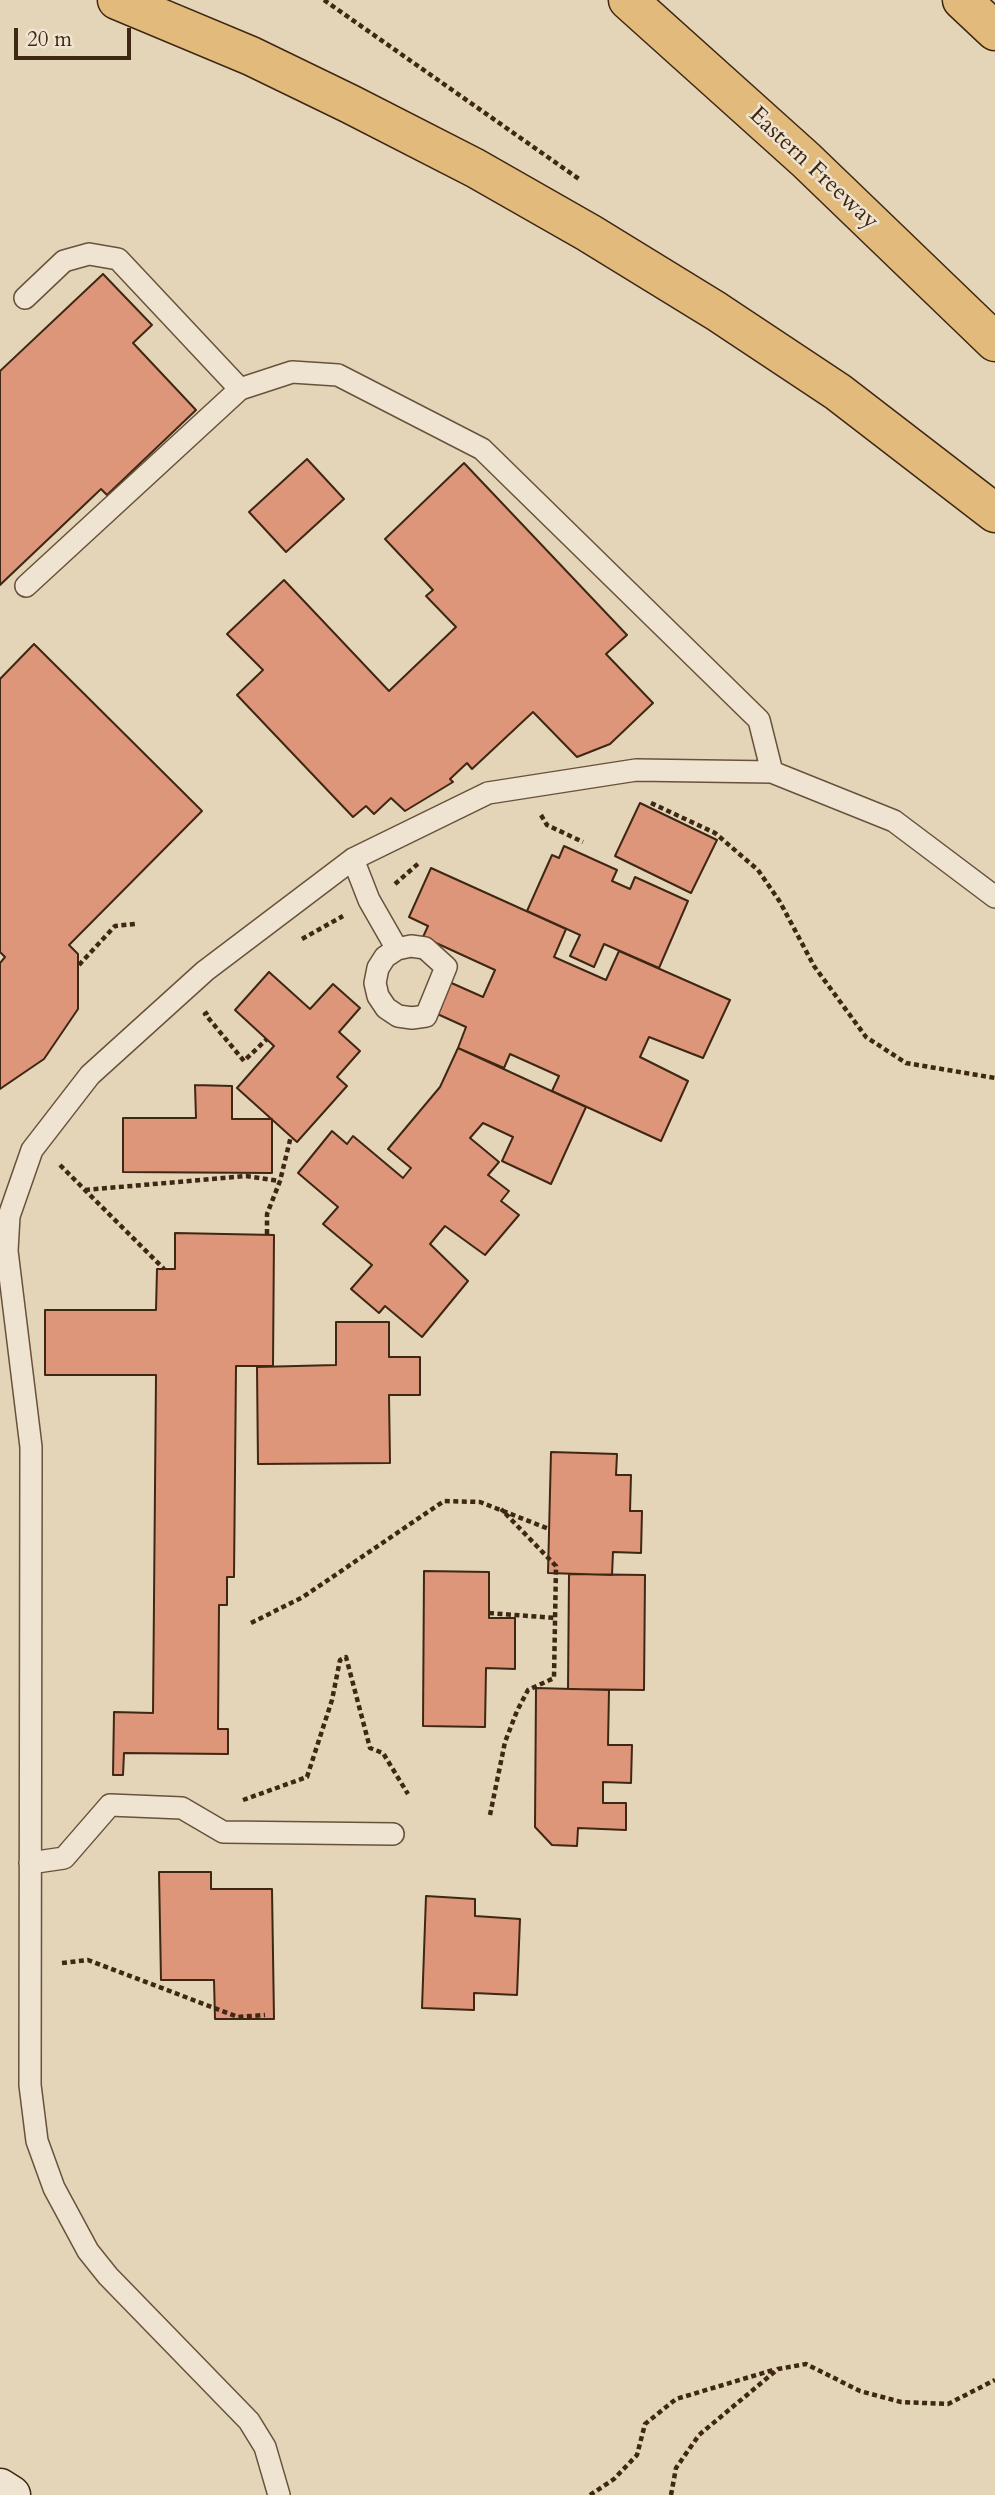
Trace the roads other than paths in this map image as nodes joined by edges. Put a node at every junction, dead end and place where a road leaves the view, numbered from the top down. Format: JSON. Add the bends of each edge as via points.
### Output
{"nodes":[{"id":1,"x":117,"y":0,"type":"edge"},
{"id":2,"x":628,"y":0,"type":"edge"},
{"id":3,"x":962,"y":0,"type":"edge"},
{"id":4,"x":995,"y":31,"type":"edge"},
{"id":5,"x":24,"y":298,"type":"dead end"},
{"id":6,"x":995,"y":342,"type":"edge"},
{"id":7,"x":240,"y":389,"type":"junction"},
{"id":8,"x":995,"y":513,"type":"edge"},
{"id":9,"x":26,"y":586,"type":"dead end"},
{"id":10,"x":772,"y":772,"type":"junction"},
{"id":11,"x":353,"y":859,"type":"junction"},
{"id":12,"x":995,"y":897,"type":"edge"},
{"id":13,"x":397,"y":949,"type":"dead end"},
{"id":14,"x":5,"y":1217,"type":"edge"},
{"id":15,"x":393,"y":1834,"type":"dead end"},
{"id":16,"x":30,"y":1863,"type":"junction"},
{"id":17,"x":0,"y":2488,"type":"edge"},
{"id":18,"x":12,"y":2495,"type":"edge"},
{"id":19,"x":279,"y":2495,"type":"edge"}],
"edges":[{"from":1,"to":8,"type":"highway","via":[[350,104],[589,233],[838,392]]},
{"from":2,"to":6,"type":"highway","name":"Eastern Freeway","via":[[806,160]]},
{"from":3,"to":4,"type":"highway"},
{"from":5,"to":7,"type":"lane","via":[[64,261],[89,254],[118,259]]},
{"from":7,"to":9,"type":"lane"},
{"from":7,"to":10,"type":"lane","via":[[292,372],[338,375],[482,449],[759,720]]},
{"from":10,"to":11,"type":"lane","via":[[636,770],[488,793]]},
{"from":10,"to":12,"type":"lane","via":[[894,821]]},
{"from":11,"to":13,"type":"lane","via":[[369,900]]},
{"from":11,"to":14,"type":"lane","via":[[205,971],[90,1075],[32,1150]]},
{"from":14,"to":16,"type":"lane","via":[[31,1447]]},
{"from":15,"to":16,"type":"lane","via":[[223,1832],[182,1808],[110,1805],[64,1858]]},
{"from":16,"to":19,"type":"lane","via":[[30,2084],[37,2141],[54,2188],[88,2251],[108,2276],[249,2421],[265,2447]]},
{"from":17,"to":18,"type":"main road"}]}
